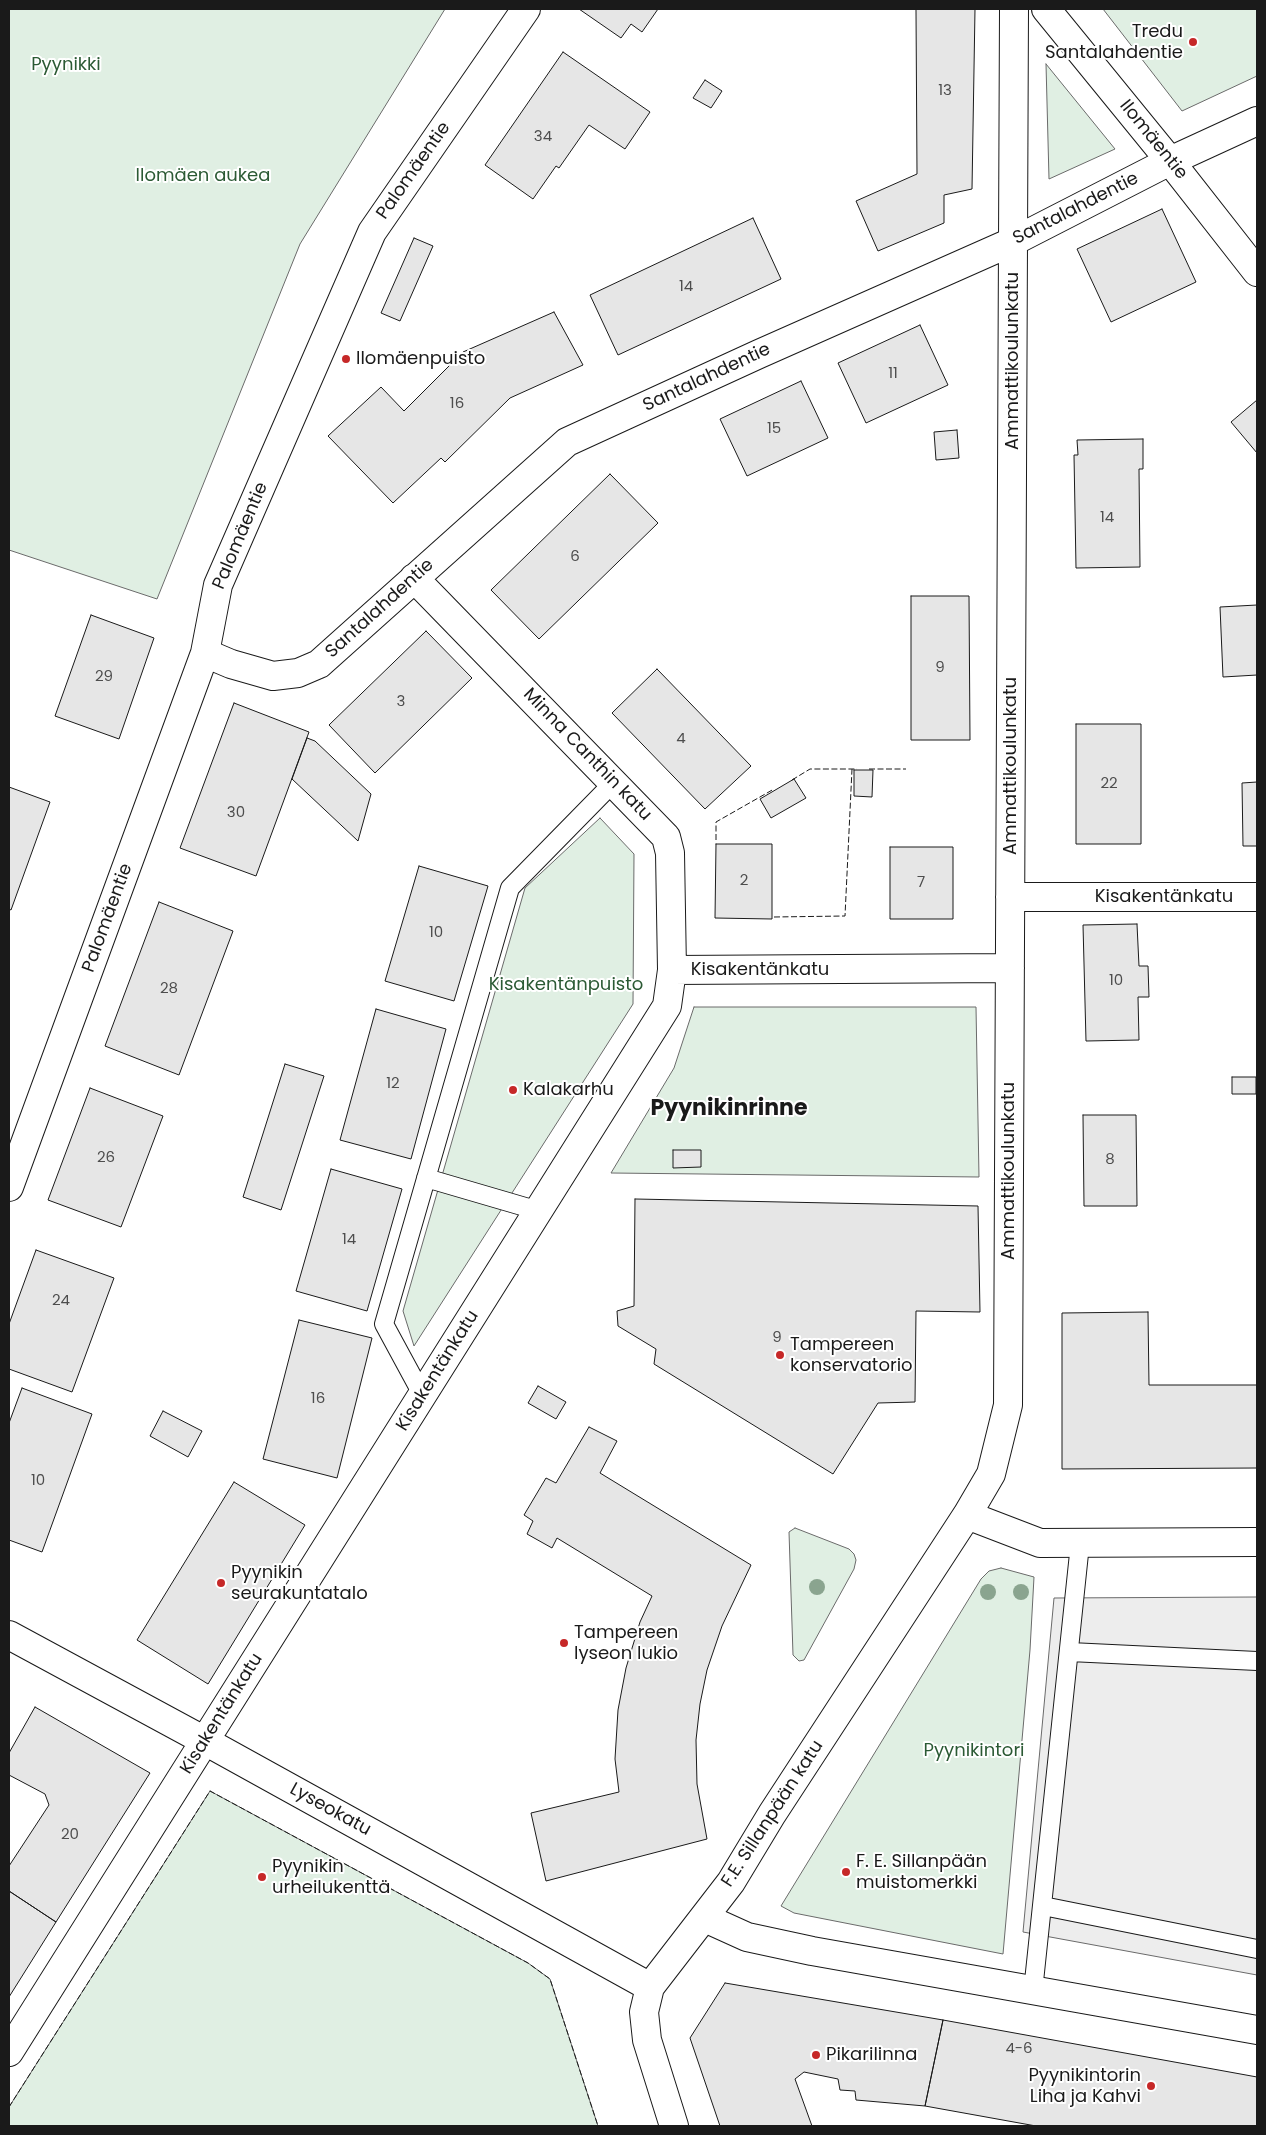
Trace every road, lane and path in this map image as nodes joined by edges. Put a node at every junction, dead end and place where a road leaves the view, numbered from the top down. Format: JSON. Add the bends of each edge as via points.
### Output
{"nodes":[{"id":1,"x":526,"y":9,"type":"edge"},
{"id":2,"x":1014,"y":9,"type":"edge"},
{"id":3,"x":1046,"y":9,"type":"edge"},
{"id":4,"x":1257,"y":122,"type":"edge"},
{"id":5,"x":1170,"y":161,"type":"junction"},
{"id":6,"x":1014,"y":241,"type":"junction"},
{"id":7,"x":1257,"y":272,"type":"edge"},
{"id":8,"x":414,"y":578,"type":"junction"},
{"id":9,"x":205,"y":653,"type":"junction"},
{"id":10,"x":613,"y":783,"type":"junction"},
{"id":11,"x":1010,"y":897,"type":"junction"},
{"id":12,"x":1257,"y":897,"type":"edge"},
{"id":13,"x":1010,"y":968,"type":"junction"},
{"id":14,"x":672,"y":970,"type":"junction"},
{"id":15,"x":426,"y":1178,"type":"junction"},
{"id":16,"x":9,"y":1188,"type":"edge"},
{"id":17,"x":539,"y":1211,"type":"junction"},
{"id":18,"x":423,"y":1396,"type":"junction"},
{"id":19,"x":967,"y":1514,"type":"junction"},
{"id":20,"x":1257,"y":1542,"type":"edge"},
{"id":21,"x":1080,"y":1544,"type":"junction"},
{"id":22,"x":9,"y":1635,"type":"edge"},
{"id":23,"x":1070,"y":1652,"type":"junction"},
{"id":24,"x":1257,"y":1661,"type":"edge"},
{"id":25,"x":205,"y":1741,"type":"junction"},
{"id":26,"x":1042,"y":1906,"type":"junction"},
{"id":27,"x":705,"y":1918,"type":"junction"},
{"id":28,"x":1257,"y":1949,"type":"edge"},
{"id":29,"x":650,"y":1987,"type":"junction"},
{"id":30,"x":1033,"y":1991,"type":"junction"},
{"id":31,"x":1257,"y":2030,"type":"edge"},
{"id":32,"x":9,"y":2052,"type":"edge"},
{"id":33,"x":674,"y":2126,"type":"edge"}],
"edges":[{"from":1,"to":9,"type":"street","name":"Palomäentie","via":[[372,232],[218,585]]},
{"from":2,"to":6,"type":"street","name":"Ammattikoulunkatu"},
{"from":3,"to":5,"type":"street","name":"Ilomäentie"},
{"from":4,"to":5,"type":"street","name":"Santalahdentie"},
{"from":5,"to":6,"type":"street","name":"Santalahdentie"},
{"from":5,"to":7,"type":"street","name":"Ilomäentie"},
{"from":6,"to":8,"type":"street","name":"Santalahdentie","via":[[567,442]]},
{"from":6,"to":11,"type":"street","name":"Ammattikoulunkatu"},
{"from":8,"to":9,"type":"street","name":"Santalahdentie","via":[[319,664],[298,673],[273,676]]},
{"from":8,"to":10,"type":"street","name":"Minna Canthin katu"},
{"from":9,"to":16,"type":"street","name":"Palomäentie"},
{"from":10,"to":14,"type":"street","name":"Minna Canthin katu","via":[[666,837],[670,852]]},
{"from":10,"to":15,"type":"lane","via":[[510,888]]},
{"from":11,"to":12,"type":"street","name":"Kisakentänkatu"},
{"from":11,"to":13,"type":"street","name":"Ammattikoulunkatu"},
{"from":13,"to":14,"type":"street","name":"Kisakentänkatu"},
{"from":13,"to":19,"type":"street","name":"Ammattikoulunkatu","via":[[1008,1406],[991,1474]]},
{"from":14,"to":17,"type":"street","name":"Kisakentänkatu","via":[[667,1006]]},
{"from":15,"to":17,"type":"lane"},
{"from":15,"to":18,"type":"lane","via":[[384,1324]]},
{"from":17,"to":18,"type":"street","name":"Kisakentänkatu"},
{"from":18,"to":25,"type":"street","name":"Kisakentänkatu"},
{"from":19,"to":21,"type":"street","via":[[1040,1543]]},
{"from":19,"to":27,"type":"street","name":"F.E. Sillanpään katu"},
{"from":20,"to":21,"type":"street"},
{"from":21,"to":23,"type":"lane"},
{"from":22,"to":25,"type":"street","name":"Lyseokatu"},
{"from":23,"to":24,"type":"lane"},
{"from":23,"to":26,"type":"lane"},
{"from":25,"to":29,"type":"street","name":"Lyseokatu"},
{"from":25,"to":32,"type":"street","name":"Kisakentänkatu"},
{"from":26,"to":28,"type":"lane"},
{"from":26,"to":30,"type":"lane"},
{"from":27,"to":29,"type":"street","name":"F.E. Sillanpään katu"},
{"from":27,"to":30,"type":"street","via":[[747,1937]]},
{"from":29,"to":33,"type":"street","name":"F.E. Sillanpään katu","via":[[644,2012],[647,2040]]},
{"from":30,"to":31,"type":"street"}]}
